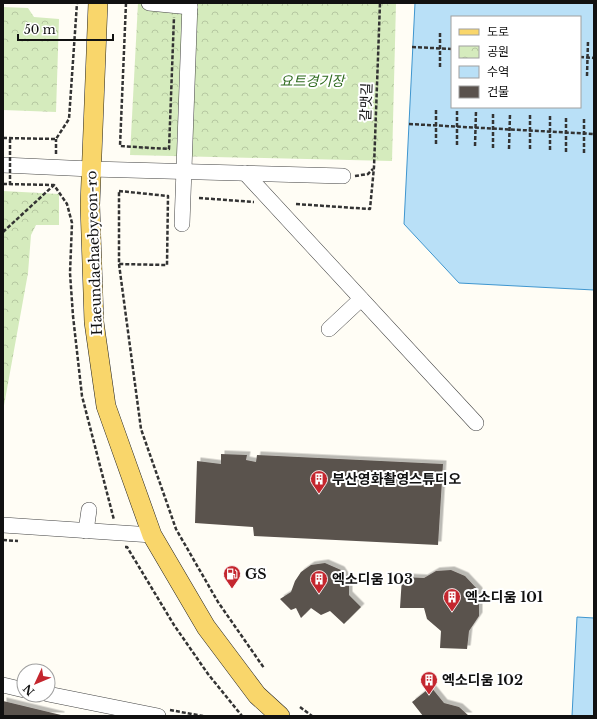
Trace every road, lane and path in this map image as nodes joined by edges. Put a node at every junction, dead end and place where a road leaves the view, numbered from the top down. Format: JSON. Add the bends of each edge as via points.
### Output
{"nodes":[{"id":1,"x":77,"y":3,"type":"edge"},
{"id":2,"x":98,"y":3,"type":"edge"},
{"id":3,"x":126,"y":3,"type":"edge"},
{"id":4,"x":380,"y":3,"type":"edge"},
{"id":5,"x":149,"y":4,"type":"edge"},
{"id":6,"x":190,"y":5,"type":"edge"},
{"id":7,"x":174,"y":13,"type":"dead end"},
{"id":8,"x":440,"y":32,"type":"dead end"},
{"id":9,"x":588,"y":41,"type":"dead end"},
{"id":10,"x":412,"y":47,"type":"dead end"},
{"id":11,"x":440,"y":49,"type":"junction"},
{"id":12,"x":451,"y":49,"type":"edge"},
{"id":13,"x":581,"y":57,"type":"edge"},
{"id":14,"x":588,"y":57,"type":"junction"},
{"id":15,"x":594,"y":58,"type":"edge"},
{"id":16,"x":440,"y":67,"type":"dead end"},
{"id":17,"x":588,"y":76,"type":"dead end"},
{"id":18,"x":436,"y":108,"type":"dead end"},
{"id":19,"x":457,"y":110,"type":"dead end"},
{"id":20,"x":476,"y":111,"type":"dead end"},
{"id":21,"x":493,"y":112,"type":"dead end"},
{"id":22,"x":510,"y":114,"type":"dead end"},
{"id":23,"x":530,"y":114,"type":"dead end"},
{"id":24,"x":550,"y":115,"type":"dead end"},
{"id":25,"x":566,"y":116,"type":"dead end"},
{"id":26,"x":584,"y":117,"type":"dead end"},
{"id":27,"x":409,"y":124,"type":"dead end"},
{"id":28,"x":436,"y":125,"type":"junction"},
{"id":29,"x":457,"y":126,"type":"junction"},
{"id":30,"x":476,"y":127,"type":"junction"},
{"id":31,"x":493,"y":128,"type":"junction"},
{"id":32,"x":510,"y":129,"type":"junction"},
{"id":33,"x":530,"y":130,"type":"junction"},
{"id":34,"x":550,"y":132,"type":"junction"},
{"id":35,"x":566,"y":133,"type":"junction"},
{"id":36,"x":584,"y":134,"type":"junction"},
{"id":37,"x":594,"y":134,"type":"edge"},
{"id":38,"x":3,"y":138,"type":"edge"},
{"id":39,"x":10,"y":139,"type":"junction"},
{"id":40,"x":436,"y":144,"type":"dead end"},
{"id":41,"x":457,"y":146,"type":"dead end"},
{"id":42,"x":475,"y":146,"type":"dead end"},
{"id":43,"x":493,"y":148,"type":"dead end"},
{"id":44,"x":509,"y":149,"type":"dead end"},
{"id":45,"x":530,"y":149,"type":"dead end"},
{"id":46,"x":550,"y":150,"type":"dead end"},
{"id":47,"x":566,"y":152,"type":"dead end"},
{"id":48,"x":584,"y":153,"type":"dead end"},
{"id":49,"x":3,"y":165,"type":"edge"},
{"id":50,"x":374,"y":166,"type":"junction"},
{"id":51,"x":91,"y":169,"type":"junction"},
{"id":52,"x":184,"y":171,"type":"junction"},
{"id":53,"x":245,"y":173,"type":"junction"},
{"id":54,"x":343,"y":176,"type":"joint"},
{"id":55,"x":3,"y":184,"type":"edge"},
{"id":56,"x":10,"y":185,"type":"junction"},
{"id":57,"x":54,"y":185,"type":"junction"},
{"id":58,"x":199,"y":198,"type":"dead end"},
{"id":59,"x":255,"y":202,"type":"dead end"},
{"id":60,"x":296,"y":204,"type":"dead end"},
{"id":61,"x":182,"y":224,"type":"dead end"},
{"id":62,"x":3,"y":232,"type":"edge"},
{"id":63,"x":118,"y":264,"type":"junction"},
{"id":64,"x":361,"y":299,"type":"junction"},
{"id":65,"x":328,"y":329,"type":"dead end"},
{"id":66,"x":476,"y":423,"type":"dead end"},
{"id":67,"x":89,"y":510,"type":"dead end"},
{"id":68,"x":115,"y":524,"type":"dead end"},
{"id":69,"x":3,"y":525,"type":"edge"},
{"id":70,"x":86,"y":531,"type":"junction"},
{"id":71,"x":152,"y":535,"type":"junction"},
{"id":72,"x":3,"y":540,"type":"edge"},
{"id":73,"x":18,"y":541,"type":"dead end"},
{"id":74,"x":119,"y":546,"type":"dead end"},
{"id":75,"x":264,"y":668,"type":"dead end"},
{"id":76,"x":3,"y":685,"type":"edge"},
{"id":77,"x":16,"y":688,"type":"edge"},
{"id":78,"x":56,"y":696,"type":"edge"},
{"id":79,"x":300,"y":708,"type":"dead end"},
{"id":80,"x":158,"y":716,"type":"edge"},
{"id":81,"x":242,"y":716,"type":"edge"},
{"id":82,"x":280,"y":716,"type":"edge"},
{"id":83,"x":312,"y":716,"type":"edge"}],
"edges":[{"from":1,"to":39,"type":"path","via":[[69,119],[56,139]]},
{"from":2,"to":51,"type":"main road","name":"Haeundaehaebyeon-ro"},
{"from":3,"to":7,"type":"path","via":[[120,146],[169,149]]},
{"from":4,"to":50,"type":"path","name":"갈맷길"},
{"from":5,"to":6,"type":"street"},
{"from":6,"to":52,"type":"street"},
{"from":8,"to":11,"type":"path"},
{"from":9,"to":14,"type":"path"},
{"from":10,"to":11,"type":"path"},
{"from":11,"to":12,"type":"path"},
{"from":11,"to":16,"type":"path"},
{"from":13,"to":14,"type":"path"},
{"from":14,"to":15,"type":"path"},
{"from":14,"to":17,"type":"path"},
{"from":18,"to":28,"type":"path"},
{"from":19,"to":29,"type":"path"},
{"from":20,"to":30,"type":"path"},
{"from":21,"to":31,"type":"path"},
{"from":22,"to":32,"type":"path"},
{"from":23,"to":33,"type":"path"},
{"from":24,"to":34,"type":"path"},
{"from":25,"to":35,"type":"path"},
{"from":26,"to":36,"type":"path"},
{"from":27,"to":28,"type":"path"},
{"from":28,"to":29,"type":"path"},
{"from":28,"to":40,"type":"path"},
{"from":29,"to":30,"type":"path"},
{"from":29,"to":41,"type":"path"},
{"from":30,"to":31,"type":"path"},
{"from":30,"to":42,"type":"path"},
{"from":31,"to":32,"type":"path"},
{"from":31,"to":43,"type":"path"},
{"from":32,"to":33,"type":"path"},
{"from":32,"to":44,"type":"path"},
{"from":33,"to":34,"type":"path"},
{"from":33,"to":45,"type":"path"},
{"from":34,"to":35,"type":"path"},
{"from":34,"to":46,"type":"path"},
{"from":35,"to":36,"type":"path"},
{"from":35,"to":47,"type":"path"},
{"from":36,"to":37,"type":"path"},
{"from":36,"to":48,"type":"path"},
{"from":38,"to":39,"type":"path"},
{"from":39,"to":56,"type":"path","bridge":true},
{"from":49,"to":51,"type":"street"},
{"from":50,"to":54,"type":"path","via":[[368,174]]},
{"from":50,"to":60,"type":"path","name":"갈맷길","via":[[370,209]]},
{"from":51,"to":52,"type":"street"},
{"from":51,"to":71,"type":"main road","name":"Haeundaehaebyeon-ro","via":[[94,322],[106,406]]},
{"from":52,"to":53,"type":"street"},
{"from":52,"to":61,"type":"street"},
{"from":53,"to":54,"type":"street"},
{"from":53,"to":64,"type":"street"},
{"from":55,"to":56,"type":"path"},
{"from":56,"to":57,"type":"path"},
{"from":57,"to":62,"type":"path"},
{"from":57,"to":68,"type":"path","via":[[67,204],[72,223],[70,273],[82,396]]},
{"from":58,"to":59,"type":"path"},
{"from":63,"to":63,"type":"path","via":[[118,191],[168,196],[167,265]]},
{"from":63,"to":75,"type":"path","via":[[141,429],[176,529],[218,602]]},
{"from":64,"to":65,"type":"street"},
{"from":64,"to":66,"type":"street"},
{"from":67,"to":70,"type":"street"},
{"from":69,"to":70,"type":"street"},
{"from":70,"to":71,"type":"street"},
{"from":71,"to":82,"type":"main road","name":"Haeundaehaebyeon-ro","via":[[206,627],[257,695]]},
{"from":72,"to":73,"type":"path"},
{"from":74,"to":81,"type":"path","via":[[127,547],[174,625],[208,674]]},
{"from":76,"to":77,"type":"street"},
{"from":78,"to":80,"type":"street"},
{"from":79,"to":83,"type":"path"}]}
